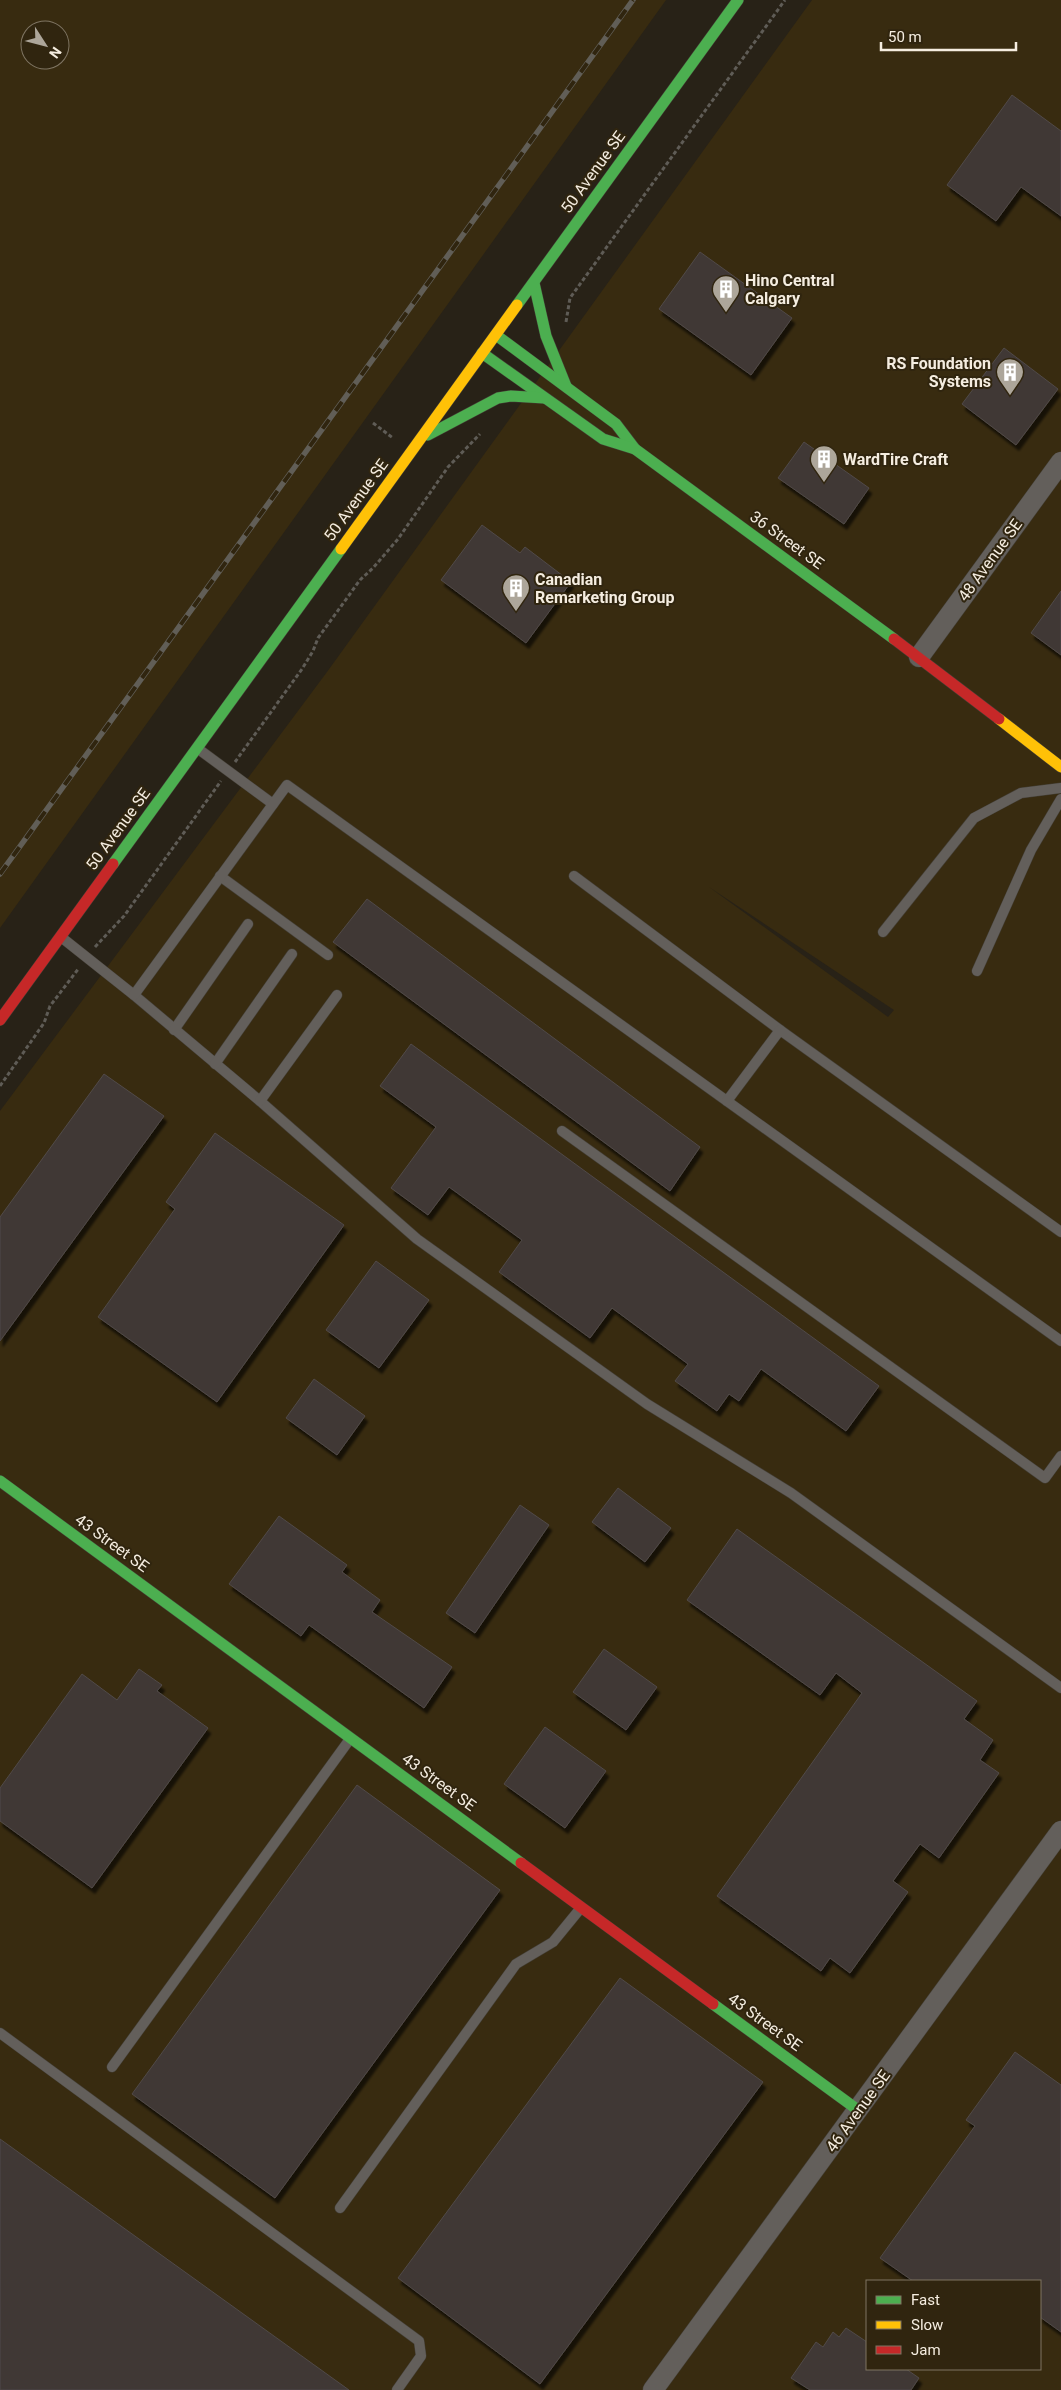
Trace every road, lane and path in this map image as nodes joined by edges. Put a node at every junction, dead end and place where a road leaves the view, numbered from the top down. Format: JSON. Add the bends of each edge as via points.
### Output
{"nodes":[{"id":1,"x":738,"y":0,"type":"edge"},
{"id":2,"x":785,"y":0,"type":"edge"},
{"id":3,"x":534,"y":283,"type":"junction"},
{"id":4,"x":566,"y":322,"type":"dead end"},
{"id":5,"x":496,"y":335,"type":"junction"},
{"id":6,"x":482,"y":353,"type":"junction"},
{"id":7,"x":566,"y":388,"type":"junction"},
{"id":8,"x":544,"y":398,"type":"junction"},
{"id":9,"x":373,"y":423,"type":"dead end"},
{"id":10,"x":482,"y":432,"type":"dead end"},
{"id":11,"x":393,"y":438,"type":"dead end"},
{"id":12,"x":420,"y":440,"type":"junction"},
{"id":13,"x":635,"y":449,"type":"junction"},
{"id":14,"x":1061,"y":462,"type":"edge"},
{"id":15,"x":919,"y":658,"type":"junction"},
{"id":16,"x":1011,"y":713,"type":"dead end"},
{"id":17,"x":196,"y":748,"type":"junction"},
{"id":18,"x":1061,"y":767,"type":"edge"},
{"id":19,"x":228,"y":771,"type":"junction"},
{"id":20,"x":1061,"y":788,"type":"edge"},
{"id":21,"x":1061,"y":799,"type":"edge"},
{"id":22,"x":273,"y":804,"type":"junction"},
{"id":23,"x":220,"y":876,"type":"junction"},
{"id":24,"x":574,"y":876,"type":"dead end"},
{"id":25,"x":248,"y":924,"type":"dead end"},
{"id":26,"x":883,"y":932,"type":"dead end"},
{"id":27,"x":60,"y":937,"type":"junction"},
{"id":28,"x":292,"y":954,"type":"dead end"},
{"id":29,"x":328,"y":955,"type":"dead end"},
{"id":30,"x":86,"y":957,"type":"junction"},
{"id":31,"x":977,"y":971,"type":"dead end"},
{"id":32,"x":134,"y":994,"type":"junction"},
{"id":33,"x":337,"y":995,"type":"dead end"},
{"id":34,"x":0,"y":1020,"type":"edge"},
{"id":35,"x":174,"y":1030,"type":"junction"},
{"id":36,"x":780,"y":1030,"type":"junction"},
{"id":37,"x":215,"y":1064,"type":"junction"},
{"id":38,"x":0,"y":1086,"type":"edge"},
{"id":39,"x":260,"y":1101,"type":"junction"},
{"id":40,"x":727,"y":1101,"type":"junction"},
{"id":41,"x":562,"y":1131,"type":"dead end"},
{"id":42,"x":1061,"y":1232,"type":"edge"},
{"id":43,"x":1061,"y":1341,"type":"edge"},
{"id":44,"x":1061,"y":1456,"type":"edge"},
{"id":45,"x":0,"y":1481,"type":"edge"},
{"id":46,"x":1061,"y":1688,"type":"edge"},
{"id":47,"x":350,"y":1738,"type":"junction"},
{"id":48,"x":1061,"y":1831,"type":"edge"},
{"id":49,"x":582,"y":1907,"type":"junction"},
{"id":50,"x":0,"y":2033,"type":"edge"},
{"id":51,"x":112,"y":2067,"type":"dead end"},
{"id":52,"x":858,"y":2110,"type":"junction"},
{"id":53,"x":340,"y":2208,"type":"dead end"},
{"id":54,"x":398,"y":2390,"type":"edge"},
{"id":55,"x":653,"y":2390,"type":"edge"}],
"edges":[{"from":1,"to":3,"type":"street","name":"50 Avenue SE"},
{"from":2,"to":4,"type":"path","via":[[570,298]]},
{"from":3,"to":5,"type":"street","name":"50 Avenue SE"},
{"from":3,"to":7,"type":"street","via":[[538,317]]},
{"from":5,"to":6,"type":"street","name":"50 Avenue SE"},
{"from":5,"to":7,"type":"street","name":"36 Street SE"},
{"from":6,"to":8,"type":"street","name":"36 Street SE"},
{"from":6,"to":12,"type":"street","name":"50 Avenue SE"},
{"from":7,"to":13,"type":"street","name":"36 Street SE","via":[[616,424]]},
{"from":8,"to":12,"type":"street","via":[[498,398]]},
{"from":8,"to":13,"type":"street","name":"36 Street SE","via":[[603,439]]},
{"from":9,"to":11,"type":"path"},
{"from":10,"to":19,"type":"path","via":[[448,467],[398,539],[360,580],[318,638],[302,670]]},
{"from":12,"to":17,"type":"street","name":"50 Avenue SE"},
{"from":13,"to":15,"type":"street","name":"36 Street SE"},
{"from":14,"to":15,"type":"street","name":"48 Avenue SE"},
{"from":15,"to":16,"type":"street","name":"36 Street SE"},
{"from":15,"to":18,"type":"street","name":"36 Street SE"},
{"from":17,"to":19,"type":"lane"},
{"from":17,"to":27,"type":"street","name":"50 Avenue SE"},
{"from":19,"to":22,"type":"lane"},
{"from":19,"to":30,"type":"path","via":[[124,916]]},
{"from":20,"to":26,"type":"lane","via":[[1021,793],[974,818]]},
{"from":21,"to":31,"type":"lane","via":[[1031,850]]},
{"from":22,"to":23,"type":"lane"},
{"from":22,"to":40,"type":"lane","via":[[287,785]]},
{"from":23,"to":29,"type":"lane"},
{"from":23,"to":32,"type":"lane"},
{"from":24,"to":36,"type":"lane"},
{"from":25,"to":35,"type":"lane"},
{"from":27,"to":30,"type":"lane"},
{"from":27,"to":34,"type":"street","name":"50 Avenue SE"},
{"from":28,"to":37,"type":"lane"},
{"from":30,"to":32,"type":"lane"},
{"from":30,"to":38,"type":"path","via":[[50,1006],[44,1023]]},
{"from":32,"to":35,"type":"lane"},
{"from":33,"to":39,"type":"lane"},
{"from":35,"to":37,"type":"lane"},
{"from":36,"to":40,"type":"lane"},
{"from":36,"to":42,"type":"lane"},
{"from":37,"to":39,"type":"lane"},
{"from":39,"to":46,"type":"lane","via":[[417,1239],[647,1404],[791,1493]]},
{"from":40,"to":43,"type":"lane"},
{"from":41,"to":44,"type":"lane","via":[[1045,1478]]},
{"from":45,"to":47,"type":"street","name":"43 Street SE"},
{"from":47,"to":49,"type":"street","name":"43 Street SE"},
{"from":47,"to":51,"type":"lane"},
{"from":48,"to":52,"type":"street","name":"46 Avenue SE"},
{"from":49,"to":52,"type":"street","name":"43 Street SE"},
{"from":49,"to":53,"type":"lane","via":[[553,1942],[516,1964]]},
{"from":50,"to":54,"type":"lane","via":[[419,2341],[421,2356]]},
{"from":52,"to":55,"type":"street","name":"46 Avenue SE"}]}
